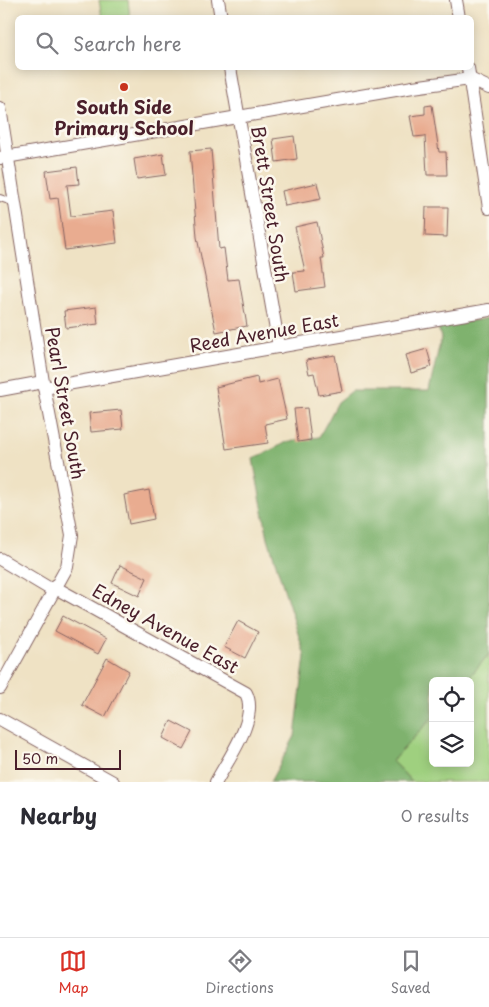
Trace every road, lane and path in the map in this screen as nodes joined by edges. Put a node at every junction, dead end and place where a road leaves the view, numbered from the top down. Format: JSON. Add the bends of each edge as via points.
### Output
{"nodes":[{"id":1,"x":218,"y":0,"type":"edge"},
{"id":2,"x":456,"y":0,"type":"edge"},
{"id":3,"x":220,"y":15,"type":"edge"},
{"id":4,"x":458,"y":15,"type":"edge"},
{"id":5,"x":230,"y":70,"type":"edge"},
{"id":6,"x":469,"y":73,"type":"edge"},
{"id":7,"x":489,"y":88,"type":"edge"},
{"id":8,"x":0,"y":108,"type":"edge"},
{"id":9,"x":239,"y":118,"type":"junction"},
{"id":10,"x":4,"y":157,"type":"edge"},
{"id":11,"x":0,"y":198,"type":"edge"},
{"id":12,"x":15,"y":203,"type":"junction"},
{"id":13,"x":489,"y":208,"type":"edge"},
{"id":14,"x":489,"y":310,"type":"edge"},
{"id":15,"x":279,"y":347,"type":"junction"},
{"id":16,"x":44,"y":385,"type":"junction"},
{"id":17,"x":0,"y":390,"type":"edge"},
{"id":18,"x":0,"y":559,"type":"edge"},
{"id":19,"x":53,"y":588,"type":"junction"},
{"id":20,"x":0,"y":688,"type":"edge"},
{"id":21,"x":0,"y":720,"type":"edge"},
{"id":22,"x":113,"y":782,"type":"edge"},
{"id":23,"x":216,"y":782,"type":"edge"}],
"edges":[{"from":1,"to":3,"type":"street"},
{"from":2,"to":4,"type":"street"},
{"from":5,"to":9,"type":"street","name":"Brett Street South"},
{"from":6,"to":7,"type":"street"},
{"from":6,"to":9,"type":"street"},
{"from":6,"to":13,"type":"street"},
{"from":8,"to":10,"type":"street","name":"Pearl Street South"},
{"from":9,"to":10,"type":"street"},
{"from":9,"to":15,"type":"street","name":"Brett Street South"},
{"from":10,"to":12,"type":"street","name":"Pearl Street South"},
{"from":11,"to":12,"type":"lane"},
{"from":12,"to":16,"type":"street","name":"Pearl Street South"},
{"from":14,"to":15,"type":"street","name":"Reed Avenue East"},
{"from":15,"to":16,"type":"street","name":"Reed Avenue East"},
{"from":16,"to":17,"type":"street","name":"Reed Avenue East"},
{"from":16,"to":19,"type":"street","name":"Pearl Street South","via":[[72,535],[66,567]]},
{"from":18,"to":19,"type":"street","name":"Edney Avenue East"},
{"from":19,"to":20,"type":"street","name":"Pearl Street South"},
{"from":19,"to":23,"type":"street","name":"Edney Avenue East","via":[[242,690],[250,700],[248,722]]},
{"from":21,"to":22,"type":"street"}]}
